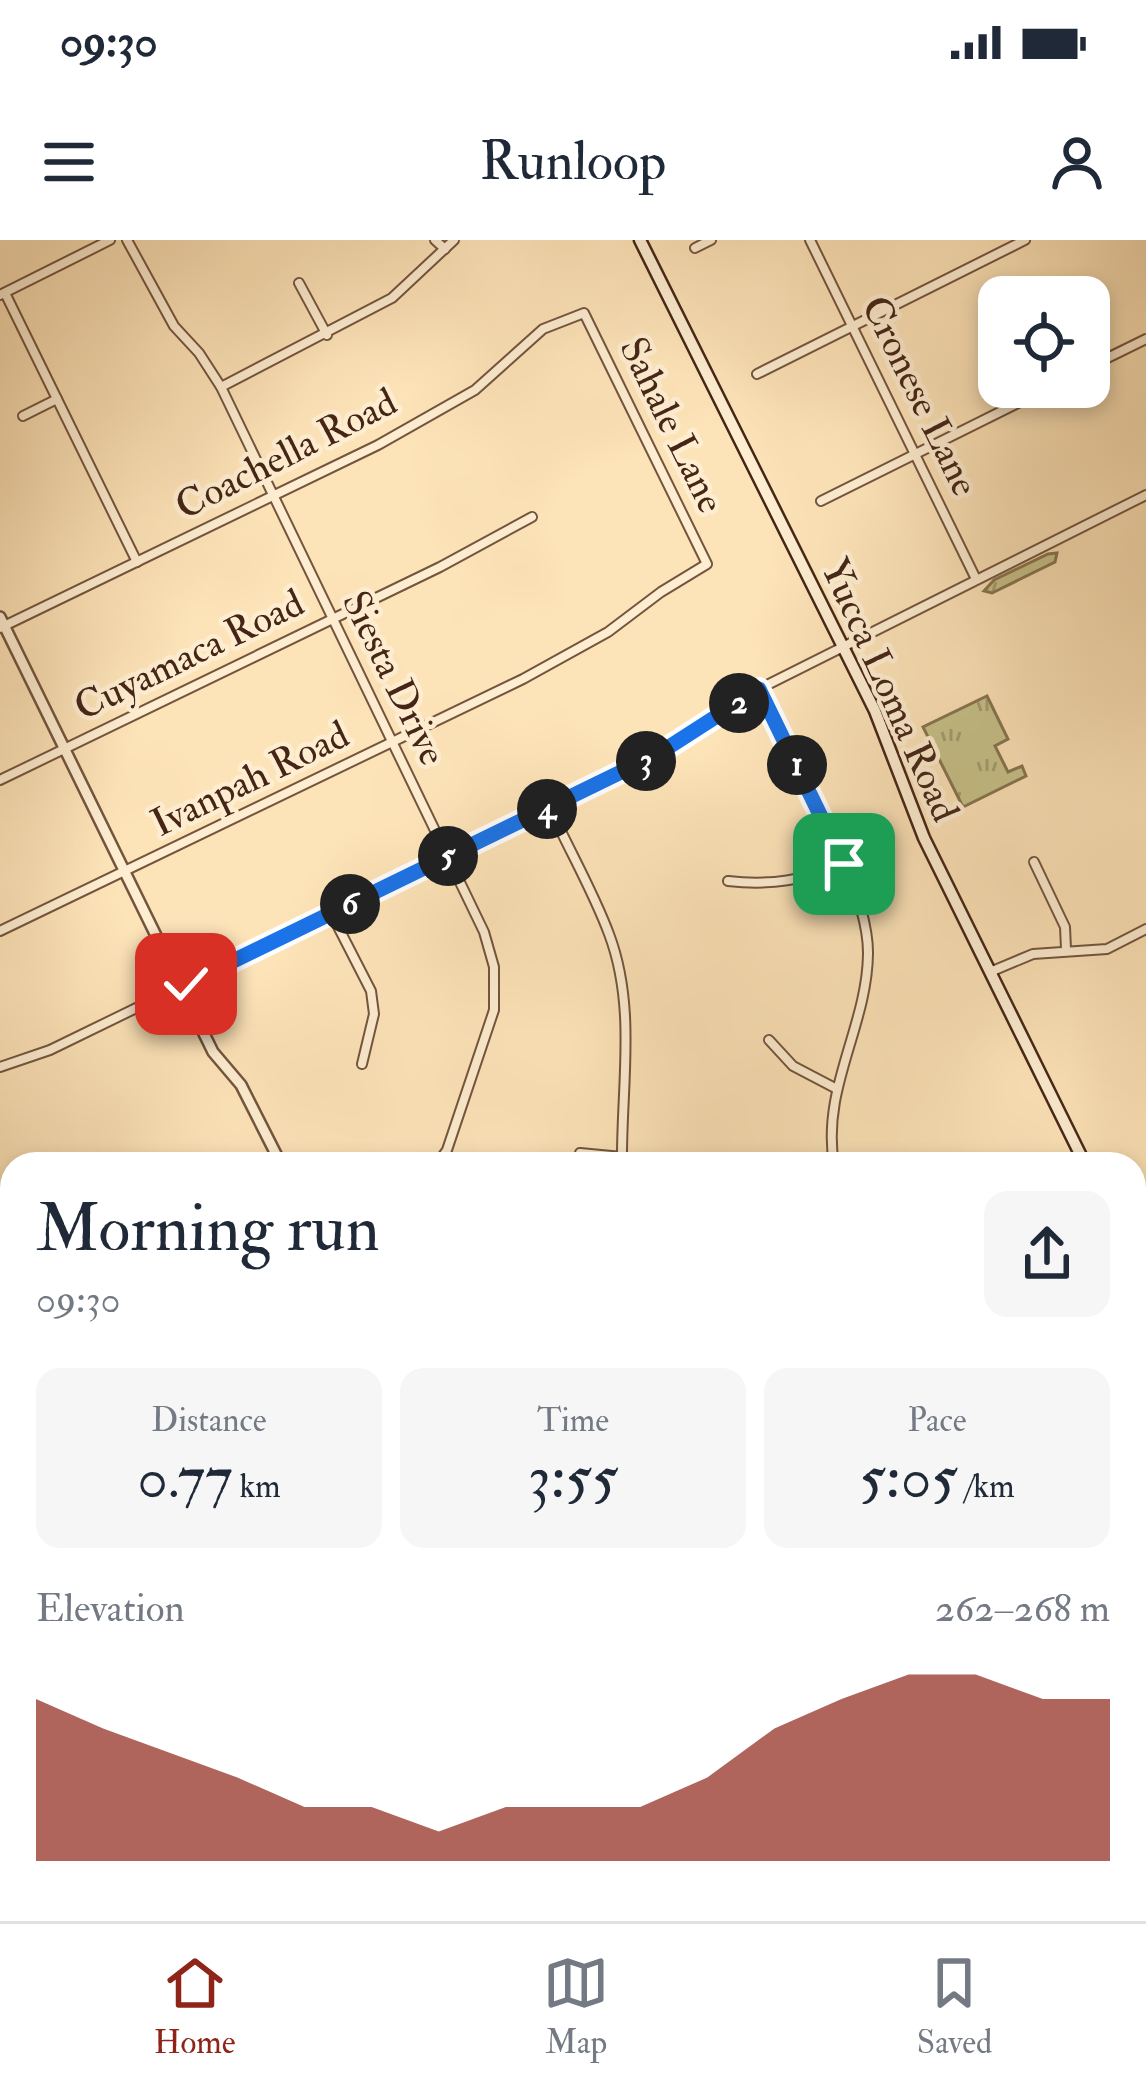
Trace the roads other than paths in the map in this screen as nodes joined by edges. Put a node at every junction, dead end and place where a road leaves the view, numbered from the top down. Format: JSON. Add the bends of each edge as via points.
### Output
{"nodes":[{"id":1,"x":110,"y":240,"type":"edge"},
{"id":2,"x":128,"y":240,"type":"edge"},
{"id":3,"x":435,"y":240,"type":"edge"},
{"id":4,"x":454,"y":240,"type":"edge"},
{"id":5,"x":640,"y":240,"type":"edge"},
{"id":6,"x":712,"y":240,"type":"edge"},
{"id":7,"x":810,"y":240,"type":"edge"},
{"id":8,"x":1024,"y":240,"type":"edge"},
{"id":9,"x":694,"y":248,"type":"dead end"},
{"id":10,"x":445,"y":249,"type":"junction"},
{"id":11,"x":299,"y":283,"type":"dead end"},
{"id":12,"x":3,"y":294,"type":"edge"},
{"id":13,"x":584,"y":313,"type":"joint"},
{"id":14,"x":852,"y":326,"type":"junction"},
{"id":15,"x":327,"y":335,"type":"junction"},
{"id":16,"x":1146,"y":339,"type":"edge"},
{"id":17,"x":1110,"y":357,"type":"edge"},
{"id":18,"x":758,"y":374,"type":"dead end"},
{"id":19,"x":221,"y":387,"type":"junction"},
{"id":20,"x":57,"y":399,"type":"junction"},
{"id":21,"x":1008,"y":408,"type":"edge"},
{"id":22,"x":23,"y":416,"type":"dead end"},
{"id":23,"x":915,"y":454,"type":"junction"},
{"id":24,"x":272,"y":495,"type":"junction"},
{"id":25,"x":1146,"y":495,"type":"edge"},
{"id":26,"x":820,"y":501,"type":"dead end"},
{"id":27,"x":532,"y":518,"type":"dead end"},
{"id":28,"x":137,"y":562,"type":"junction"},
{"id":29,"x":707,"y":564,"type":"joint"},
{"id":30,"x":976,"y":579,"type":"junction"},
{"id":31,"x":332,"y":618,"type":"junction"},
{"id":32,"x":1,"y":624,"type":"edge"},
{"id":33,"x":842,"y":645,"type":"junction"},
{"id":34,"x":759,"y":689,"type":"junction"},
{"id":35,"x":391,"y":743,"type":"junction"},
{"id":36,"x":64,"y":750,"type":"junction"},
{"id":37,"x":0,"y":780,"type":"edge"},
{"id":38,"x":550,"y":808,"type":"junction"},
{"id":39,"x":448,"y":856,"type":"junction"},
{"id":40,"x":1034,"y":862,"type":"dead end"},
{"id":41,"x":844,"y":864,"type":"junction"},
{"id":42,"x":124,"y":874,"type":"junction"},
{"id":43,"x":728,"y":881,"type":"dead end"},
{"id":44,"x":332,"y":913,"type":"junction"},
{"id":45,"x":1146,"y":929,"type":"edge"},
{"id":46,"x":0,"y":931,"type":"edge"},
{"id":47,"x":1066,"y":949,"type":"junction"},
{"id":48,"x":990,"y":972,"type":"junction"},
{"id":49,"x":180,"y":987,"type":"junction"},
{"id":50,"x":770,"y":1040,"type":"dead end"},
{"id":51,"x":362,"y":1064,"type":"dead end"},
{"id":52,"x":0,"y":1067,"type":"edge"},
{"id":53,"x":835,"y":1088,"type":"junction"},
{"id":54,"x":275,"y":1152,"type":"edge"},
{"id":55,"x":446,"y":1152,"type":"edge"},
{"id":56,"x":623,"y":1152,"type":"edge"},
{"id":57,"x":833,"y":1152,"type":"edge"},
{"id":58,"x":1079,"y":1152,"type":"edge"}],
"edges":[{"from":1,"to":12,"type":"street"},
{"from":2,"to":19,"type":"street","name":"Siesta Drive","via":[[174,326]]},
{"from":3,"to":10,"type":"street"},
{"from":4,"to":10,"type":"street"},
{"from":5,"to":33,"type":"main road","name":"Yucca Loma Road"},
{"from":6,"to":9,"type":"street"},
{"from":7,"to":14,"type":"street","name":"Cronese Lane"},
{"from":8,"to":14,"type":"street"},
{"from":10,"to":15,"type":"street","via":[[392,298]]},
{"from":11,"to":15,"type":"street"},
{"from":12,"to":20,"type":"street"},
{"from":13,"to":24,"type":"street","name":"Coachella Road","via":[[543,329],[475,390]]},
{"from":13,"to":29,"type":"street","name":"Sahale Lane"},
{"from":14,"to":18,"type":"street"},
{"from":14,"to":23,"type":"street","name":"Cronese Lane"},
{"from":15,"to":19,"type":"street"},
{"from":16,"to":17,"type":"street"},
{"from":19,"to":24,"type":"street","name":"Siesta Drive"},
{"from":20,"to":22,"type":"street"},
{"from":20,"to":28,"type":"street"},
{"from":21,"to":23,"type":"street"},
{"from":23,"to":26,"type":"street"},
{"from":23,"to":30,"type":"street","name":"Cronese Lane"},
{"from":24,"to":28,"type":"street","name":"Coachella Road"},
{"from":24,"to":31,"type":"street","name":"Siesta Drive"},
{"from":25,"to":30,"type":"street"},
{"from":27,"to":31,"type":"street","name":"Cuyamaca Road"},
{"from":28,"to":32,"type":"street","name":"Coachella Road"},
{"from":29,"to":35,"type":"street","name":"Ivanpah Road","via":[[608,632]]},
{"from":30,"to":33,"type":"street"},
{"from":31,"to":35,"type":"street","name":"Siesta Drive"},
{"from":31,"to":36,"type":"street","name":"Cuyamaca Road"},
{"from":32,"to":36,"type":"street"},
{"from":33,"to":34,"type":"street"},
{"from":33,"to":48,"type":"main road","name":"Yucca Loma Road"},
{"from":34,"to":38,"type":"street","via":[[658,754]]},
{"from":34,"to":41,"type":"street"},
{"from":35,"to":39,"type":"street","name":"Siesta Drive"},
{"from":35,"to":42,"type":"street","name":"Ivanpah Road"},
{"from":36,"to":37,"type":"street","name":"Cuyamaca Road"},
{"from":36,"to":42,"type":"street"},
{"from":38,"to":39,"type":"street"},
{"from":38,"to":56,"type":"street","via":[[610,935],[622,985]]},
{"from":39,"to":44,"type":"street"},
{"from":39,"to":55,"type":"street","name":"Siesta Drive","via":[[484,932],[494,1010]]},
{"from":40,"to":47,"type":"street","via":[[1065,927]]},
{"from":41,"to":43,"type":"street","via":[[803,880]]},
{"from":41,"to":53,"type":"street","via":[[862,903],[868,955]]},
{"from":42,"to":46,"type":"street","name":"Ivanpah Road"},
{"from":42,"to":49,"type":"street"},
{"from":44,"to":49,"type":"street"},
{"from":44,"to":51,"type":"street","via":[[371,991]]},
{"from":45,"to":47,"type":"street","via":[[1107,949]]},
{"from":47,"to":48,"type":"street"},
{"from":48,"to":58,"type":"main road","name":"Yucca Loma Road"},
{"from":49,"to":52,"type":"street"},
{"from":49,"to":54,"type":"street"},
{"from":50,"to":53,"type":"street","via":[[793,1066]]},
{"from":53,"to":57,"type":"street"}]}
